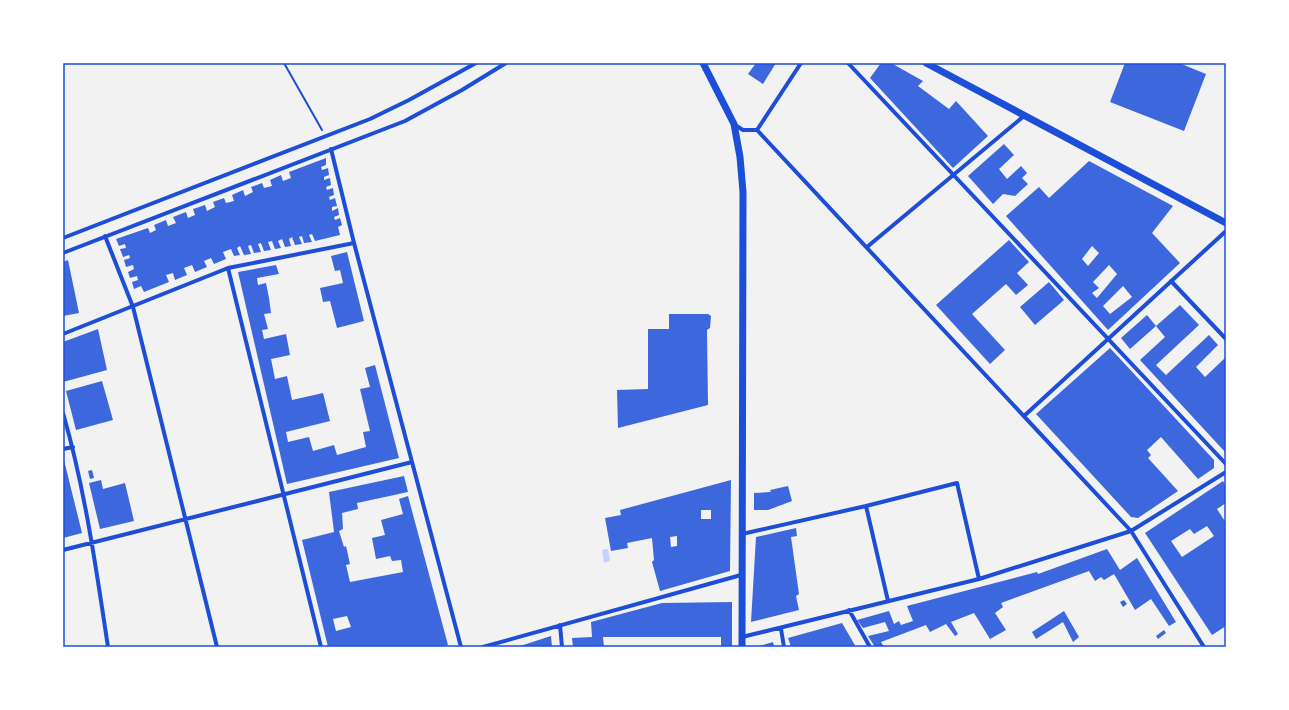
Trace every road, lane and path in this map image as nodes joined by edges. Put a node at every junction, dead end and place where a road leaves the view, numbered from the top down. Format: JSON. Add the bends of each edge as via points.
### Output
{"nodes":[{"id":1,"x":284,"y":63,"type":"edge"},
{"id":2,"x":476,"y":63,"type":"edge"},
{"id":3,"x":506,"y":63,"type":"edge"},
{"id":4,"x":703,"y":63,"type":"edge"},
{"id":5,"x":801,"y":63,"type":"edge"},
{"id":6,"x":848,"y":63,"type":"edge"},
{"id":7,"x":926,"y":63,"type":"edge"},
{"id":8,"x":1024,"y":116,"type":"junction"},
{"id":9,"x":734,"y":124,"type":"junction"},
{"id":10,"x":757,"y":130,"type":"junction"},
{"id":11,"x":326,"y":136,"type":"junction"},
{"id":12,"x":331,"y":150,"type":"junction"},
{"id":13,"x":953,"y":176,"type":"junction"},
{"id":14,"x":1226,"y":223,"type":"edge"},
{"id":15,"x":1226,"y":230,"type":"edge"},
{"id":16,"x":105,"y":236,"type":"junction"},
{"id":17,"x":63,"y":238,"type":"edge"},
{"id":18,"x":354,"y":243,"type":"junction"},
{"id":19,"x":867,"y":247,"type":"junction"},
{"id":20,"x":63,"y":252,"type":"edge"},
{"id":21,"x":228,"y":268,"type":"junction"},
{"id":22,"x":1171,"y":281,"type":"junction"},
{"id":23,"x":133,"y":307,"type":"junction"},
{"id":24,"x":63,"y":334,"type":"edge"},
{"id":25,"x":1108,"y":338,"type":"junction"},
{"id":26,"x":1226,"y":339,"type":"edge"},
{"id":27,"x":63,"y":412,"type":"edge"},
{"id":28,"x":1024,"y":416,"type":"junction"},
{"id":29,"x":73,"y":447,"type":"junction"},
{"id":30,"x":63,"y":449,"type":"edge"},
{"id":31,"x":412,"y":462,"type":"junction"},
{"id":32,"x":1226,"y":464,"type":"edge"},
{"id":33,"x":1226,"y":472,"type":"edge"},
{"id":34,"x":283,"y":494,"type":"junction"},
{"id":35,"x":866,"y":506,"type":"junction"},
{"id":36,"x":186,"y":519,"type":"junction"},
{"id":37,"x":1131,"y":531,"type":"junction"},
{"id":38,"x":742,"y":534,"type":"junction"},
{"id":39,"x":92,"y":542,"type":"junction"},
{"id":40,"x":63,"y":550,"type":"edge"},
{"id":41,"x":741,"y":575,"type":"junction"},
{"id":42,"x":979,"y":578,"type":"junction"},
{"id":43,"x":888,"y":601,"type":"junction"},
{"id":44,"x":848,"y":610,"type":"junction"},
{"id":45,"x":560,"y":625,"type":"junction"},
{"id":46,"x":780,"y":629,"type":"junction"},
{"id":47,"x":742,"y":636,"type":"junction"},
{"id":48,"x":108,"y":647,"type":"edge"},
{"id":49,"x":217,"y":647,"type":"edge"},
{"id":50,"x":321,"y":647,"type":"edge"},
{"id":51,"x":461,"y":647,"type":"edge"},
{"id":52,"x":482,"y":647,"type":"edge"},
{"id":53,"x":562,"y":647,"type":"edge"},
{"id":54,"x":742,"y":647,"type":"edge"},
{"id":55,"x":784,"y":647,"type":"edge"},
{"id":56,"x":870,"y":647,"type":"edge"},
{"id":57,"x":1204,"y":647,"type":"edge"}],
"edges":[{"from":1,"to":11,"type":"path"},
{"from":2,"to":11,"type":"street","via":[[410,100]]},
{"from":3,"to":12,"type":"street","via":[[405,121]]},
{"from":4,"to":9,"type":"street"},
{"from":5,"to":10,"type":"street"},
{"from":6,"to":13,"type":"street"},
{"from":7,"to":8,"type":"street"},
{"from":8,"to":13,"type":"street"},
{"from":8,"to":14,"type":"street"},
{"from":9,"to":10,"type":"street","via":[[743,130]]},
{"from":9,"to":38,"type":"street","via":[[740,157],[742,192]]},
{"from":10,"to":19,"type":"street"},
{"from":11,"to":17,"type":"street"},
{"from":12,"to":16,"type":"street"},
{"from":12,"to":18,"type":"street"},
{"from":13,"to":19,"type":"street"},
{"from":13,"to":25,"type":"street"},
{"from":15,"to":22,"type":"street"},
{"from":16,"to":20,"type":"street"},
{"from":16,"to":23,"type":"street"},
{"from":18,"to":21,"type":"street"},
{"from":18,"to":31,"type":"street"},
{"from":19,"to":28,"type":"street"},
{"from":21,"to":23,"type":"street"},
{"from":21,"to":34,"type":"street"},
{"from":22,"to":25,"type":"street"},
{"from":22,"to":26,"type":"street"},
{"from":23,"to":24,"type":"street"},
{"from":23,"to":36,"type":"street"},
{"from":25,"to":28,"type":"street"},
{"from":25,"to":32,"type":"street"},
{"from":27,"to":29,"type":"street"},
{"from":28,"to":37,"type":"street"},
{"from":29,"to":30,"type":"street"},
{"from":29,"to":39,"type":"street"},
{"from":31,"to":34,"type":"street"},
{"from":31,"to":51,"type":"street"},
{"from":33,"to":37,"type":"street"},
{"from":34,"to":36,"type":"street"},
{"from":34,"to":50,"type":"street"},
{"from":35,"to":38,"type":"street"},
{"from":35,"to":42,"type":"street","via":[[957,483]]},
{"from":35,"to":43,"type":"street"},
{"from":36,"to":39,"type":"street"},
{"from":36,"to":49,"type":"street"},
{"from":37,"to":42,"type":"street"},
{"from":37,"to":57,"type":"street"},
{"from":38,"to":41,"type":"street"},
{"from":39,"to":40,"type":"street"},
{"from":39,"to":48,"type":"street"},
{"from":41,"to":45,"type":"street"},
{"from":41,"to":47,"type":"street"},
{"from":42,"to":43,"type":"street"},
{"from":43,"to":44,"type":"street"},
{"from":44,"to":46,"type":"street"},
{"from":44,"to":56,"type":"street"},
{"from":45,"to":52,"type":"street"},
{"from":45,"to":53,"type":"street"},
{"from":46,"to":47,"type":"street"},
{"from":46,"to":55,"type":"street"},
{"from":47,"to":54,"type":"street"}]}
